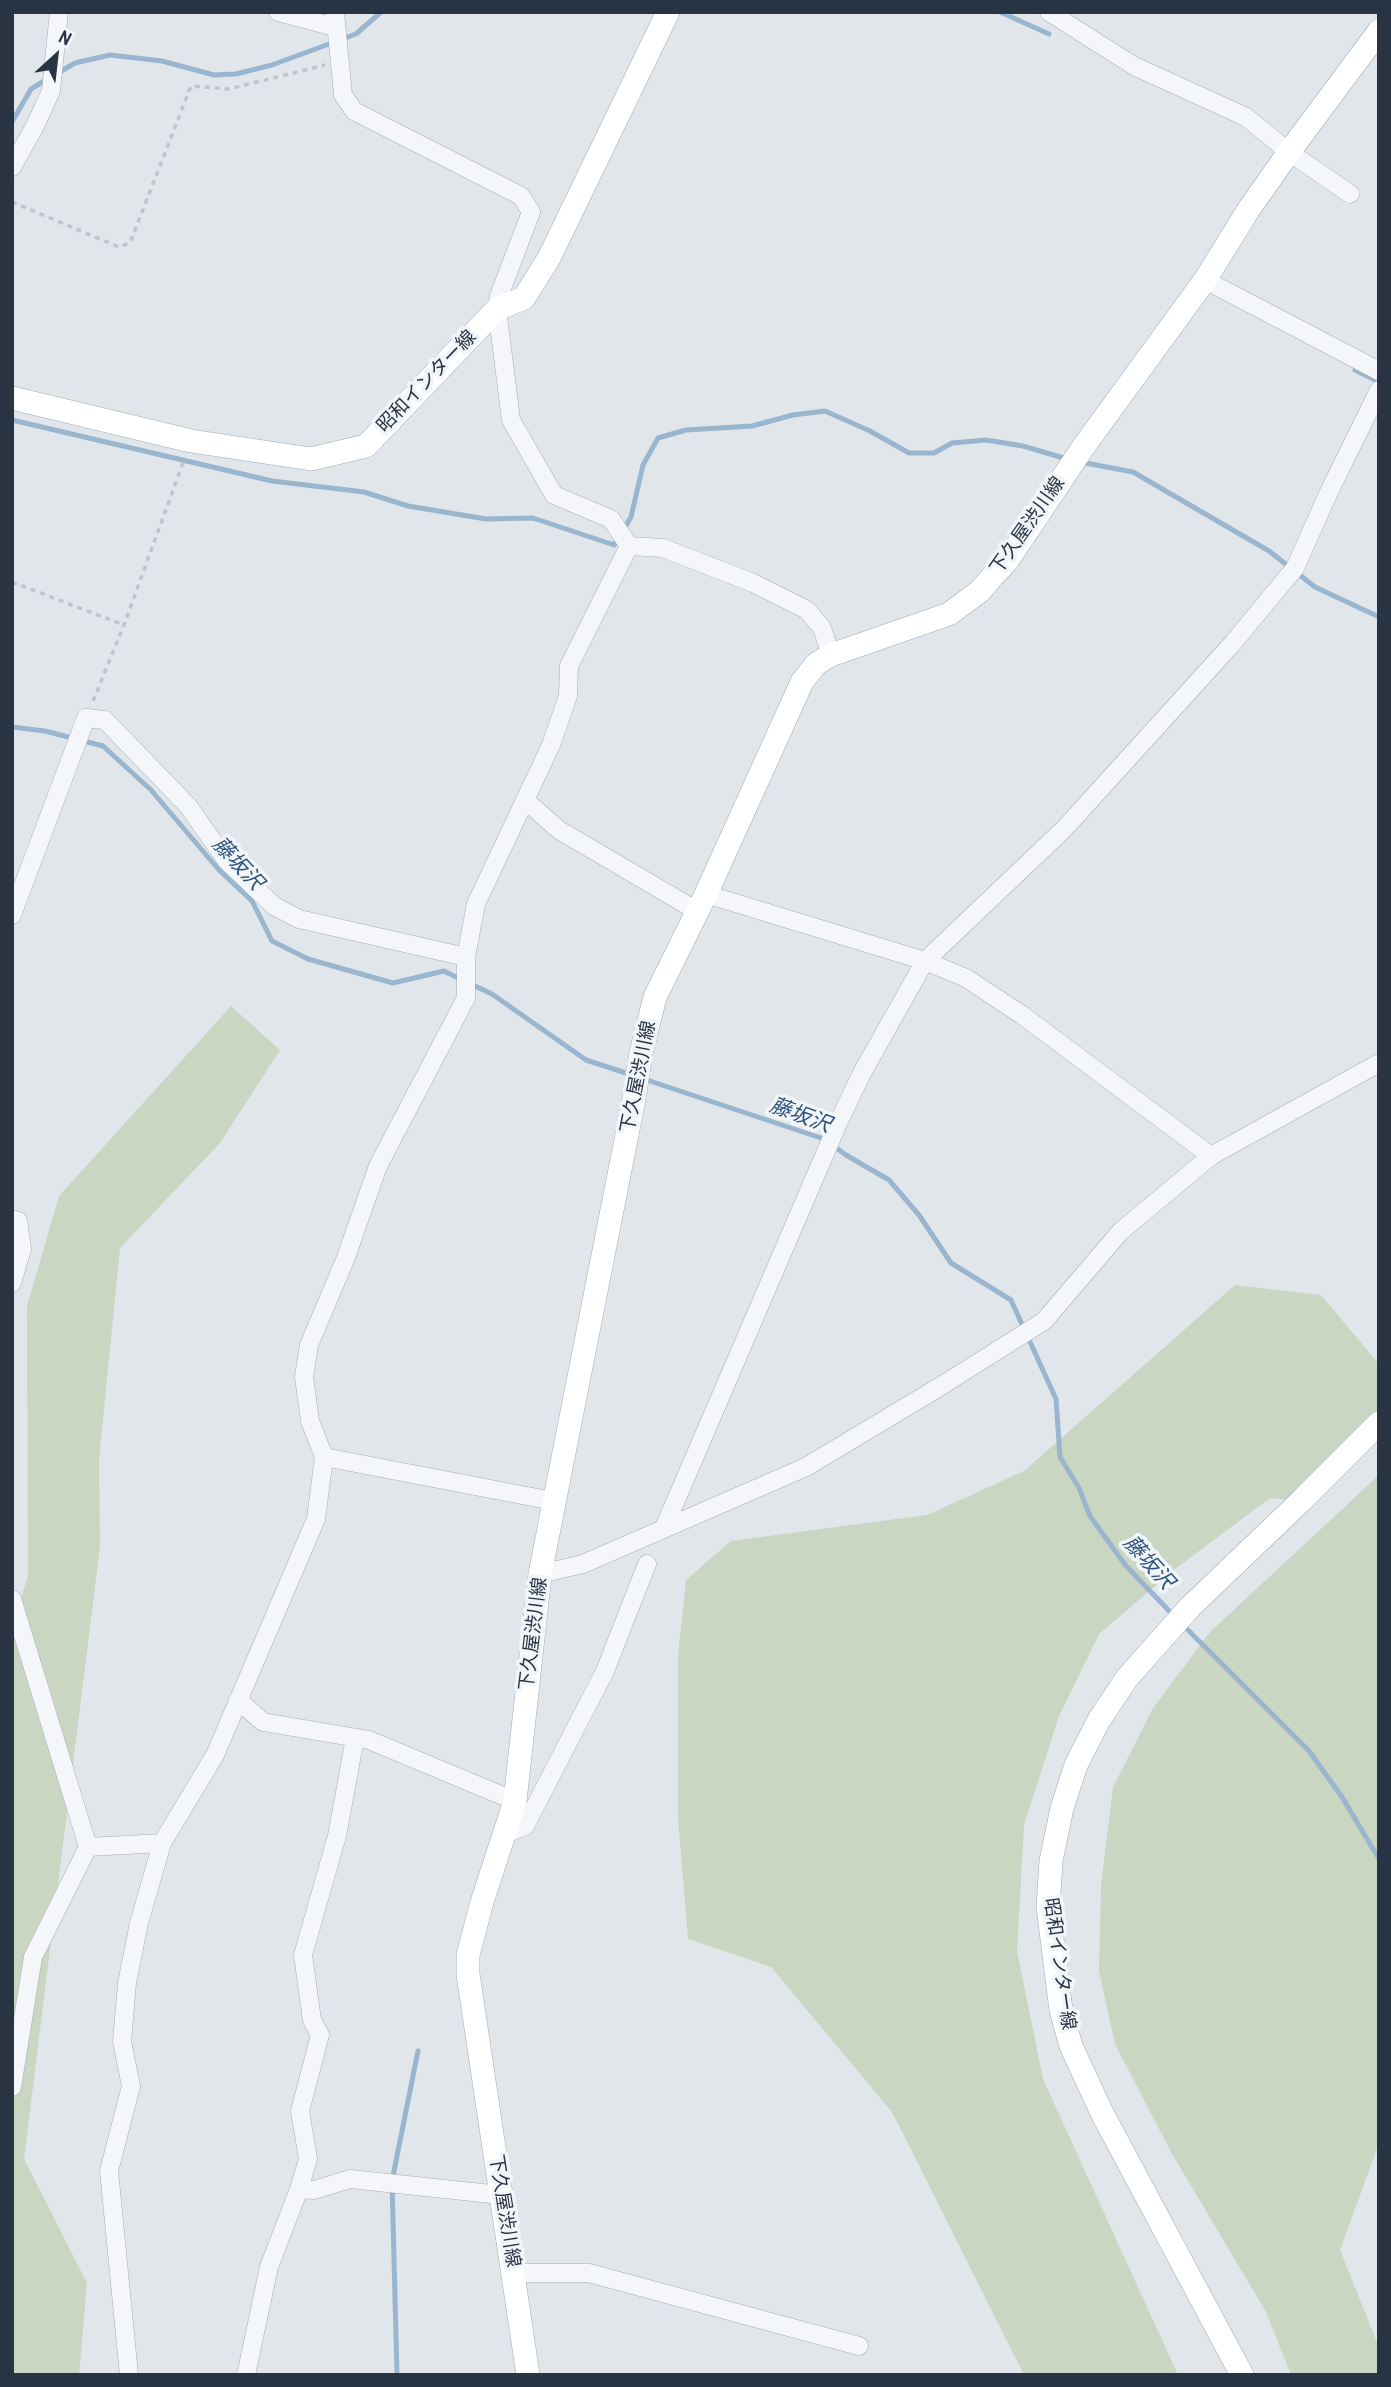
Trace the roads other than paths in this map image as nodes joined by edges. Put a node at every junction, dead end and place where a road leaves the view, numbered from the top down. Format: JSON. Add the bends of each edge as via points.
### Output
{"nodes":[{"id":1,"x":59,"y":12,"type":"edge"},
{"id":2,"x":278,"y":12,"type":"edge"},
{"id":3,"x":668,"y":12,"type":"edge"},
{"id":4,"x":1049,"y":12,"type":"edge"},
{"id":5,"x":335,"y":20,"type":"edge"},
{"id":6,"x":1379,"y":31,"type":"edge"},
{"id":7,"x":1289,"y":152,"type":"junction"},
{"id":8,"x":12,"y":167,"type":"edge"},
{"id":9,"x":1349,"y":194,"type":"dead end"},
{"id":10,"x":1205,"y":280,"type":"junction"},
{"id":11,"x":497,"y":309,"type":"junction"},
{"id":12,"x":1379,"y":371,"type":"edge"},
{"id":13,"x":1379,"y":390,"type":"edge"},
{"id":14,"x":12,"y":398,"type":"edge"},
{"id":15,"x":629,"y":546,"type":"junction"},
{"id":16,"x":831,"y":655,"type":"junction"},
{"id":17,"x":526,"y":802,"type":"junction"},
{"id":18,"x":701,"y":902,"type":"junction"},
{"id":19,"x":12,"y":915,"type":"edge"},
{"id":20,"x":466,"y":957,"type":"junction"},
{"id":21,"x":925,"y":961,"type":"junction"},
{"id":22,"x":1379,"y":1063,"type":"edge"},
{"id":23,"x":1211,"y":1156,"type":"junction"},
{"id":24,"x":12,"y":1219,"type":"edge"},
{"id":25,"x":12,"y":1283,"type":"edge"},
{"id":26,"x":1379,"y":1423,"type":"edge"},
{"id":27,"x":324,"y":1457,"type":"junction"},
{"id":28,"x":553,"y":1501,"type":"junction"},
{"id":29,"x":664,"y":1528,"type":"junction"},
{"id":30,"x":648,"y":1564,"type":"dead end"},
{"id":31,"x":540,"y":1574,"type":"junction"},
{"id":32,"x":12,"y":1599,"type":"edge"},
{"id":33,"x":238,"y":1700,"type":"junction"},
{"id":34,"x":355,"y":1738,"type":"junction"},
{"id":35,"x":515,"y":1801,"type":"junction"},
{"id":36,"x":502,"y":1835,"type":"junction"},
{"id":37,"x":162,"y":1843,"type":"junction"},
{"id":38,"x":88,"y":1847,"type":"junction"},
{"id":39,"x":12,"y":2087,"type":"edge"},
{"id":40,"x":299,"y":2189,"type":"junction"},
{"id":41,"x":501,"y":2195,"type":"junction"},
{"id":42,"x":513,"y":2273,"type":"junction"},
{"id":43,"x":859,"y":2346,"type":"dead end"},
{"id":44,"x":129,"y":2375,"type":"edge"},
{"id":45,"x":246,"y":2375,"type":"edge"},
{"id":46,"x":528,"y":2375,"type":"edge"},
{"id":47,"x":1242,"y":2375,"type":"edge"}],
"edges":[{"from":1,"to":8,"type":"street","via":[[51,91]]},
{"from":2,"to":5,"type":"street"},
{"from":3,"to":11,"type":"main road","name":"昭和インター線","via":[[549,258],[524,298]]},
{"from":4,"to":7,"type":"street","via":[[1134,66],[1246,117]]},
{"from":5,"to":11,"type":"street","via":[[343,95],[354,111],[521,196],[531,212]]},
{"from":6,"to":7,"type":"main road","name":"下久屋渋川線"},
{"from":7,"to":9,"type":"street"},
{"from":7,"to":10,"type":"main road","name":"下久屋渋川線"},
{"from":10,"to":12,"type":"street"},
{"from":10,"to":16,"type":"main road","name":"下久屋渋川線","via":[[1007,561],[980,591],[949,614]]},
{"from":11,"to":14,"type":"main road","name":"昭和インター線","via":[[366,446],[311,459],[191,441]]},
{"from":11,"to":15,"type":"street","via":[[511,420],[554,495],[611,519]]},
{"from":13,"to":21,"type":"street","via":[[1295,568],[1064,829]]},
{"from":15,"to":16,"type":"street","via":[[663,548],[807,610],[822,628]]},
{"from":15,"to":17,"type":"street","via":[[569,666],[568,695]]},
{"from":16,"to":18,"type":"main road","name":"下久屋渋川線","via":[[816,664],[802,682]]},
{"from":17,"to":18,"type":"street","via":[[559,830]]},
{"from":17,"to":20,"type":"street","via":[[477,904]]},
{"from":18,"to":21,"type":"street"},
{"from":18,"to":28,"type":"main road","name":"下久屋渋川線","via":[[655,997],[641,1053]]},
{"from":19,"to":20,"type":"street","via":[[86,718],[106,720],[188,806],[227,861],[274,906],[299,919]]},
{"from":20,"to":27,"type":"street","via":[[466,998],[378,1166],[309,1345],[304,1377],[310,1421]]},
{"from":21,"to":23,"type":"street","via":[[966,978],[1022,1015]]},
{"from":21,"to":29,"type":"street","via":[[839,1121]]},
{"from":22,"to":23,"type":"street"},
{"from":23,"to":29,"type":"street","via":[[1121,1231],[1044,1321],[806,1467]]},
{"from":24,"to":25,"type":"street","via":[[18,1221],[22,1249]]},
{"from":26,"to":47,"type":"main road","name":"昭和インター線","via":[[1190,1607],[1127,1678],[1076,1765],[1051,1861],[1048,1906],[1061,2010],[1071,2046]]},
{"from":27,"to":28,"type":"street"},
{"from":27,"to":33,"type":"street","via":[[316,1519]]},
{"from":28,"to":31,"type":"main road","name":"下久屋渋川線"},
{"from":29,"to":31,"type":"street","via":[[583,1564]]},
{"from":30,"to":36,"type":"street","via":[[605,1671],[525,1826]]},
{"from":31,"to":35,"type":"main road","name":"下久屋渋川線"},
{"from":32,"to":38,"type":"street"},
{"from":33,"to":34,"type":"street","via":[[263,1722]]},
{"from":33,"to":37,"type":"street","via":[[215,1755]]},
{"from":34,"to":35,"type":"street"},
{"from":34,"to":40,"type":"street","via":[[337,1836],[303,1955],[312,2020],[320,2035],[300,2111],[308,2159]]},
{"from":35,"to":36,"type":"main road","name":"下久屋渋川線"},
{"from":36,"to":41,"type":"main road","name":"下久屋渋川線","via":[[468,1955]]},
{"from":37,"to":38,"type":"street"},
{"from":37,"to":44,"type":"street","via":[[127,1983],[122,2042],[131,2086],[109,2171]]},
{"from":38,"to":39,"type":"street","via":[[33,1957]]},
{"from":40,"to":41,"type":"street","via":[[314,2190],[350,2179]]},
{"from":40,"to":45,"type":"street","via":[[269,2267]]},
{"from":41,"to":42,"type":"main road","name":"下久屋渋川線"},
{"from":42,"to":43,"type":"street","via":[[589,2273]]},
{"from":42,"to":46,"type":"main road","name":"下久屋渋川線"}]}
